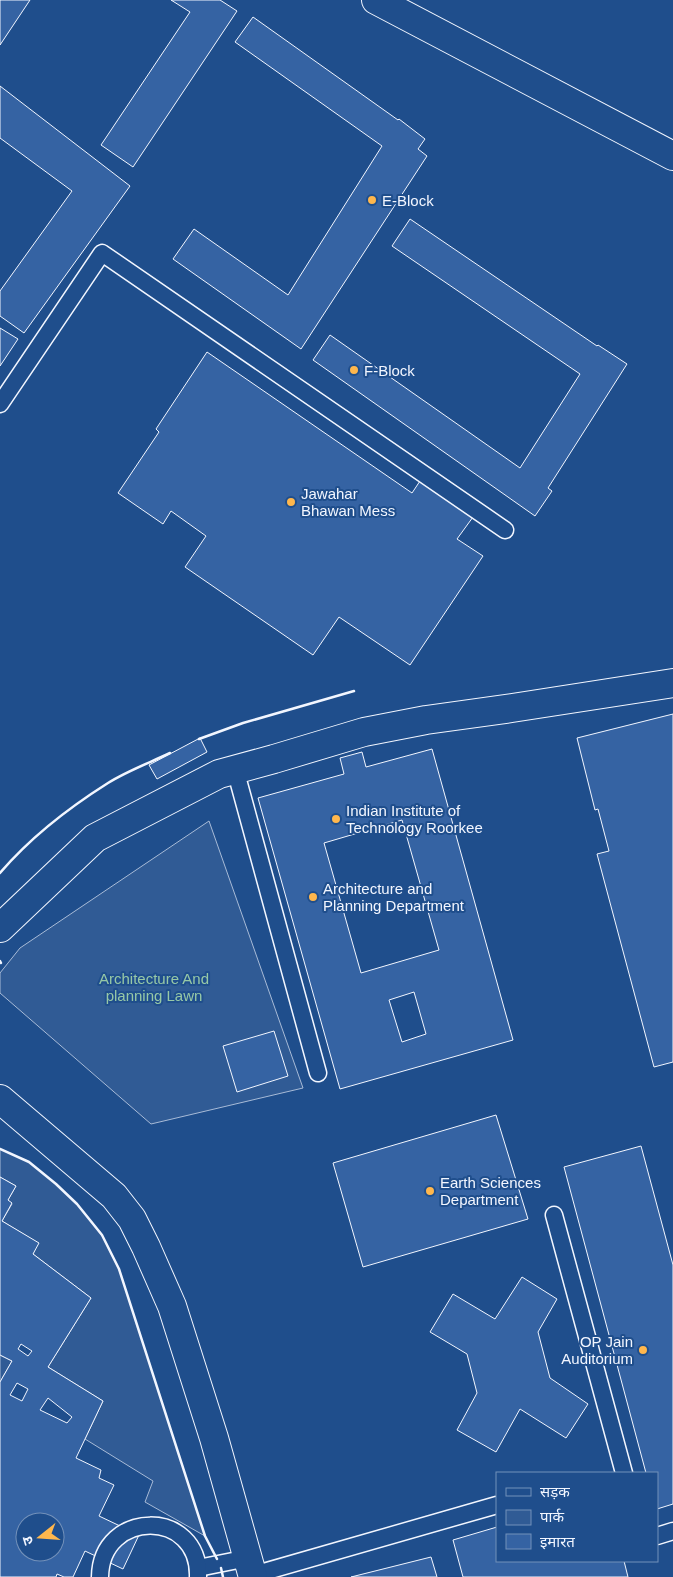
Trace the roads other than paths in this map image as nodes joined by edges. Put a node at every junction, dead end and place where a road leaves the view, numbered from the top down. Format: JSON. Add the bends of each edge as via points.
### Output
{"nodes":[{"id":1,"x":376,"y":0,"type":"edge"},
{"id":2,"x":673,"y":156,"type":"edge"},
{"id":3,"x":0,"y":404,"type":"edge"},
{"id":4,"x":505,"y":530,"type":"dead end"},
{"id":5,"x":673,"y":683,"type":"edge"},
{"id":6,"x":235,"y":770,"type":"junction"},
{"id":7,"x":0,"y":928,"type":"edge"},
{"id":8,"x":318,"y":1073,"type":"dead end"},
{"id":9,"x":0,"y":1099,"type":"edge"},
{"id":10,"x":554,"y":1215,"type":"dead end"},
{"id":11,"x":618,"y":1472,"type":"edge"},
{"id":12,"x":496,"y":1505,"type":"edge"},
{"id":13,"x":673,"y":1531,"type":"edge"},
{"id":14,"x":658,"y":1536,"type":"edge"},
{"id":15,"x":251,"y":1570,"type":"edge"},
{"id":16,"x":198,"y":1573,"type":"edge"},
{"id":17,"x":100,"y":1577,"type":"edge"}],
"edges":[{"from":1,"to":2,"type":"street"},
{"from":3,"to":4,"type":"lane","via":[[102,253]]},
{"from":5,"to":6,"type":"street","via":[[364,732]]},
{"from":6,"to":7,"type":"street","via":[[219,774],[95,838]]},
{"from":6,"to":8,"type":"lane"},
{"from":9,"to":15,"type":"street","via":[[114,1196],[132,1218],[172,1306]]},
{"from":10,"to":11,"type":"lane"},
{"from":12,"to":15,"type":"lane"},
{"from":13,"to":14,"type":"lane"},
{"from":15,"to":16,"type":"lane"},
{"from":16,"to":17,"type":"lane","via":[[192,1548],[179,1534],[150,1524],[130,1529],[112,1541],[103,1557]]}]}
